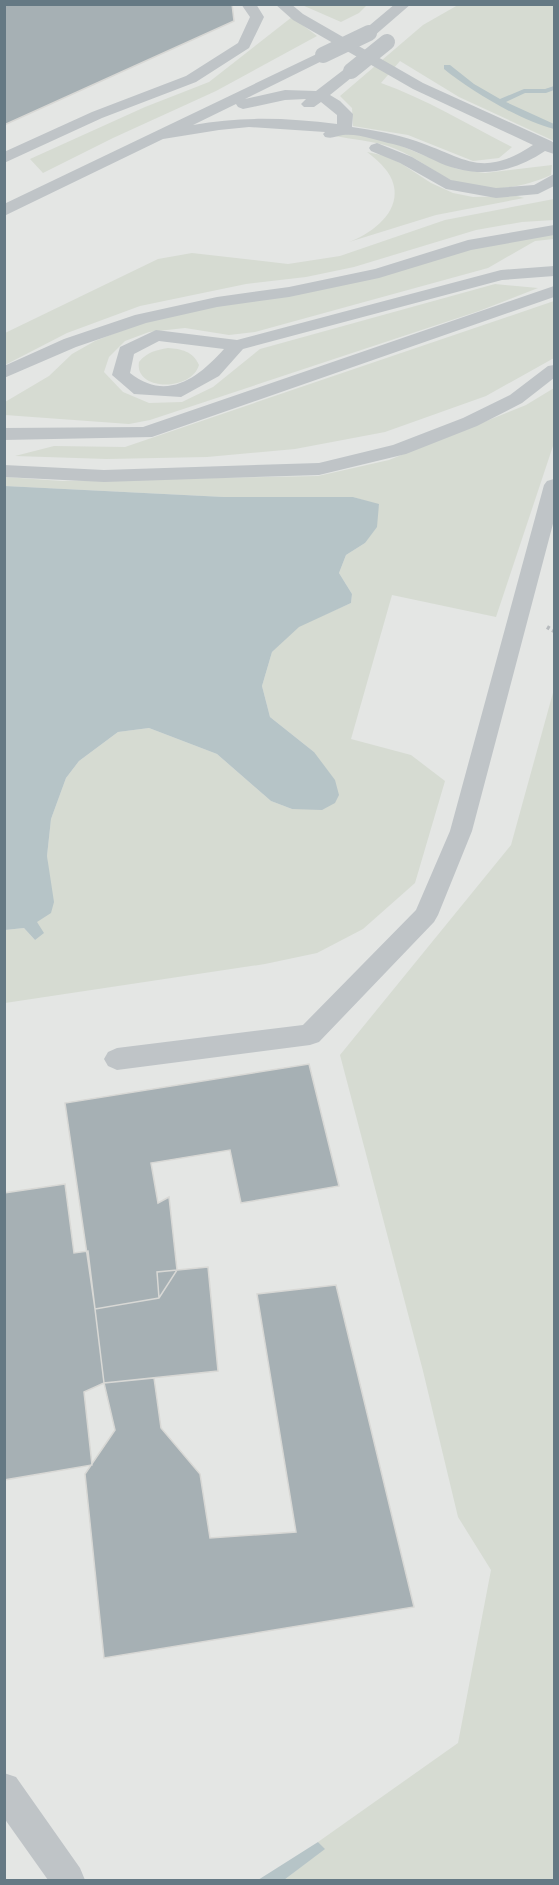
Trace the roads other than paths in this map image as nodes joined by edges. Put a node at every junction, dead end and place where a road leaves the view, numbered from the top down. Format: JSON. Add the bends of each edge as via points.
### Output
{"nodes":[{"id":1,"x":248,"y":4,"type":"edge"},
{"id":2,"x":282,"y":4,"type":"edge"},
{"id":3,"x":404,"y":4,"type":"edge"},
{"id":4,"x":382,"y":23,"type":"junction"},
{"id":5,"x":321,"y":95,"type":"junction"},
{"id":6,"x":208,"y":111,"type":"junction"},
{"id":7,"x":278,"y":129,"type":"junction"},
{"id":8,"x":344,"y":129,"type":"junction"},
{"id":9,"x":159,"y":135,"type":"junction"},
{"id":10,"x":324,"y":137,"type":"dead end"},
{"id":11,"x":354,"y":147,"type":"dead end"},
{"id":12,"x":550,"y":147,"type":"edge"},
{"id":13,"x":4,"y":158,"type":"edge"},
{"id":14,"x":555,"y":179,"type":"edge"},
{"id":15,"x":4,"y":211,"type":"edge"},
{"id":16,"x":555,"y":230,"type":"edge"},
{"id":17,"x":555,"y":272,"type":"edge"},
{"id":18,"x":555,"y":291,"type":"edge"},
{"id":19,"x":237,"y":345,"type":"junction"},
{"id":20,"x":555,"y":370,"type":"edge"},
{"id":21,"x":4,"y":373,"type":"edge"},
{"id":22,"x":4,"y":434,"type":"edge"},
{"id":23,"x":4,"y":471,"type":"edge"},
{"id":24,"x":555,"y":485,"type":"edge"},
{"id":25,"x":117,"y":1059,"type":"dead end"},
{"id":26,"x":4,"y":1789,"type":"edge"},
{"id":27,"x":68,"y":1881,"type":"edge"}],
"edges":[{"from":1,"to":13,"type":"lane","via":[[257,17],[244,45],[191,79],[97,115]]},
{"from":2,"to":12,"type":"lane","via":[[418,86]]},
{"from":3,"to":4,"type":"lane"},
{"from":4,"to":5,"type":"lane","bridge":true,"via":[[387,42]]},
{"from":4,"to":6,"type":"lane","bridge":true,"via":[[369,33]]},
{"from":5,"to":6,"type":"lane","via":[[300,94]]},
{"from":5,"to":7,"type":"lane"},
{"from":5,"to":8,"type":"lane","via":[[336,102],[345,114]]},
{"from":6,"to":9,"type":"lane"},
{"from":7,"to":8,"type":"lane"},
{"from":7,"to":9,"type":"lane","via":[[228,124]]},
{"from":8,"to":10,"type":"lane"},
{"from":8,"to":12,"type":"lane","via":[[423,147],[460,166],[485,169],[524,159]]},
{"from":9,"to":15,"type":"lane"},
{"from":11,"to":14,"type":"lane","via":[[380,148],[446,184],[495,193],[538,189]]},
{"from":16,"to":21,"type":"lane","via":[[468,245],[379,273],[141,319]]},
{"from":17,"to":19,"type":"lane","via":[[501,275]]},
{"from":18,"to":22,"type":"lane","via":[[145,433]]},
{"from":19,"to":19,"type":"lane","via":[[213,372],[182,391],[140,390],[121,375],[126,351],[156,335]]},
{"from":20,"to":23,"type":"lane","via":[[516,399],[470,422],[399,450],[319,469],[104,476]]},
{"from":24,"to":25,"type":"lane","via":[[462,831],[426,915],[310,1035]]},
{"from":26,"to":27,"type":"lane"}]}
